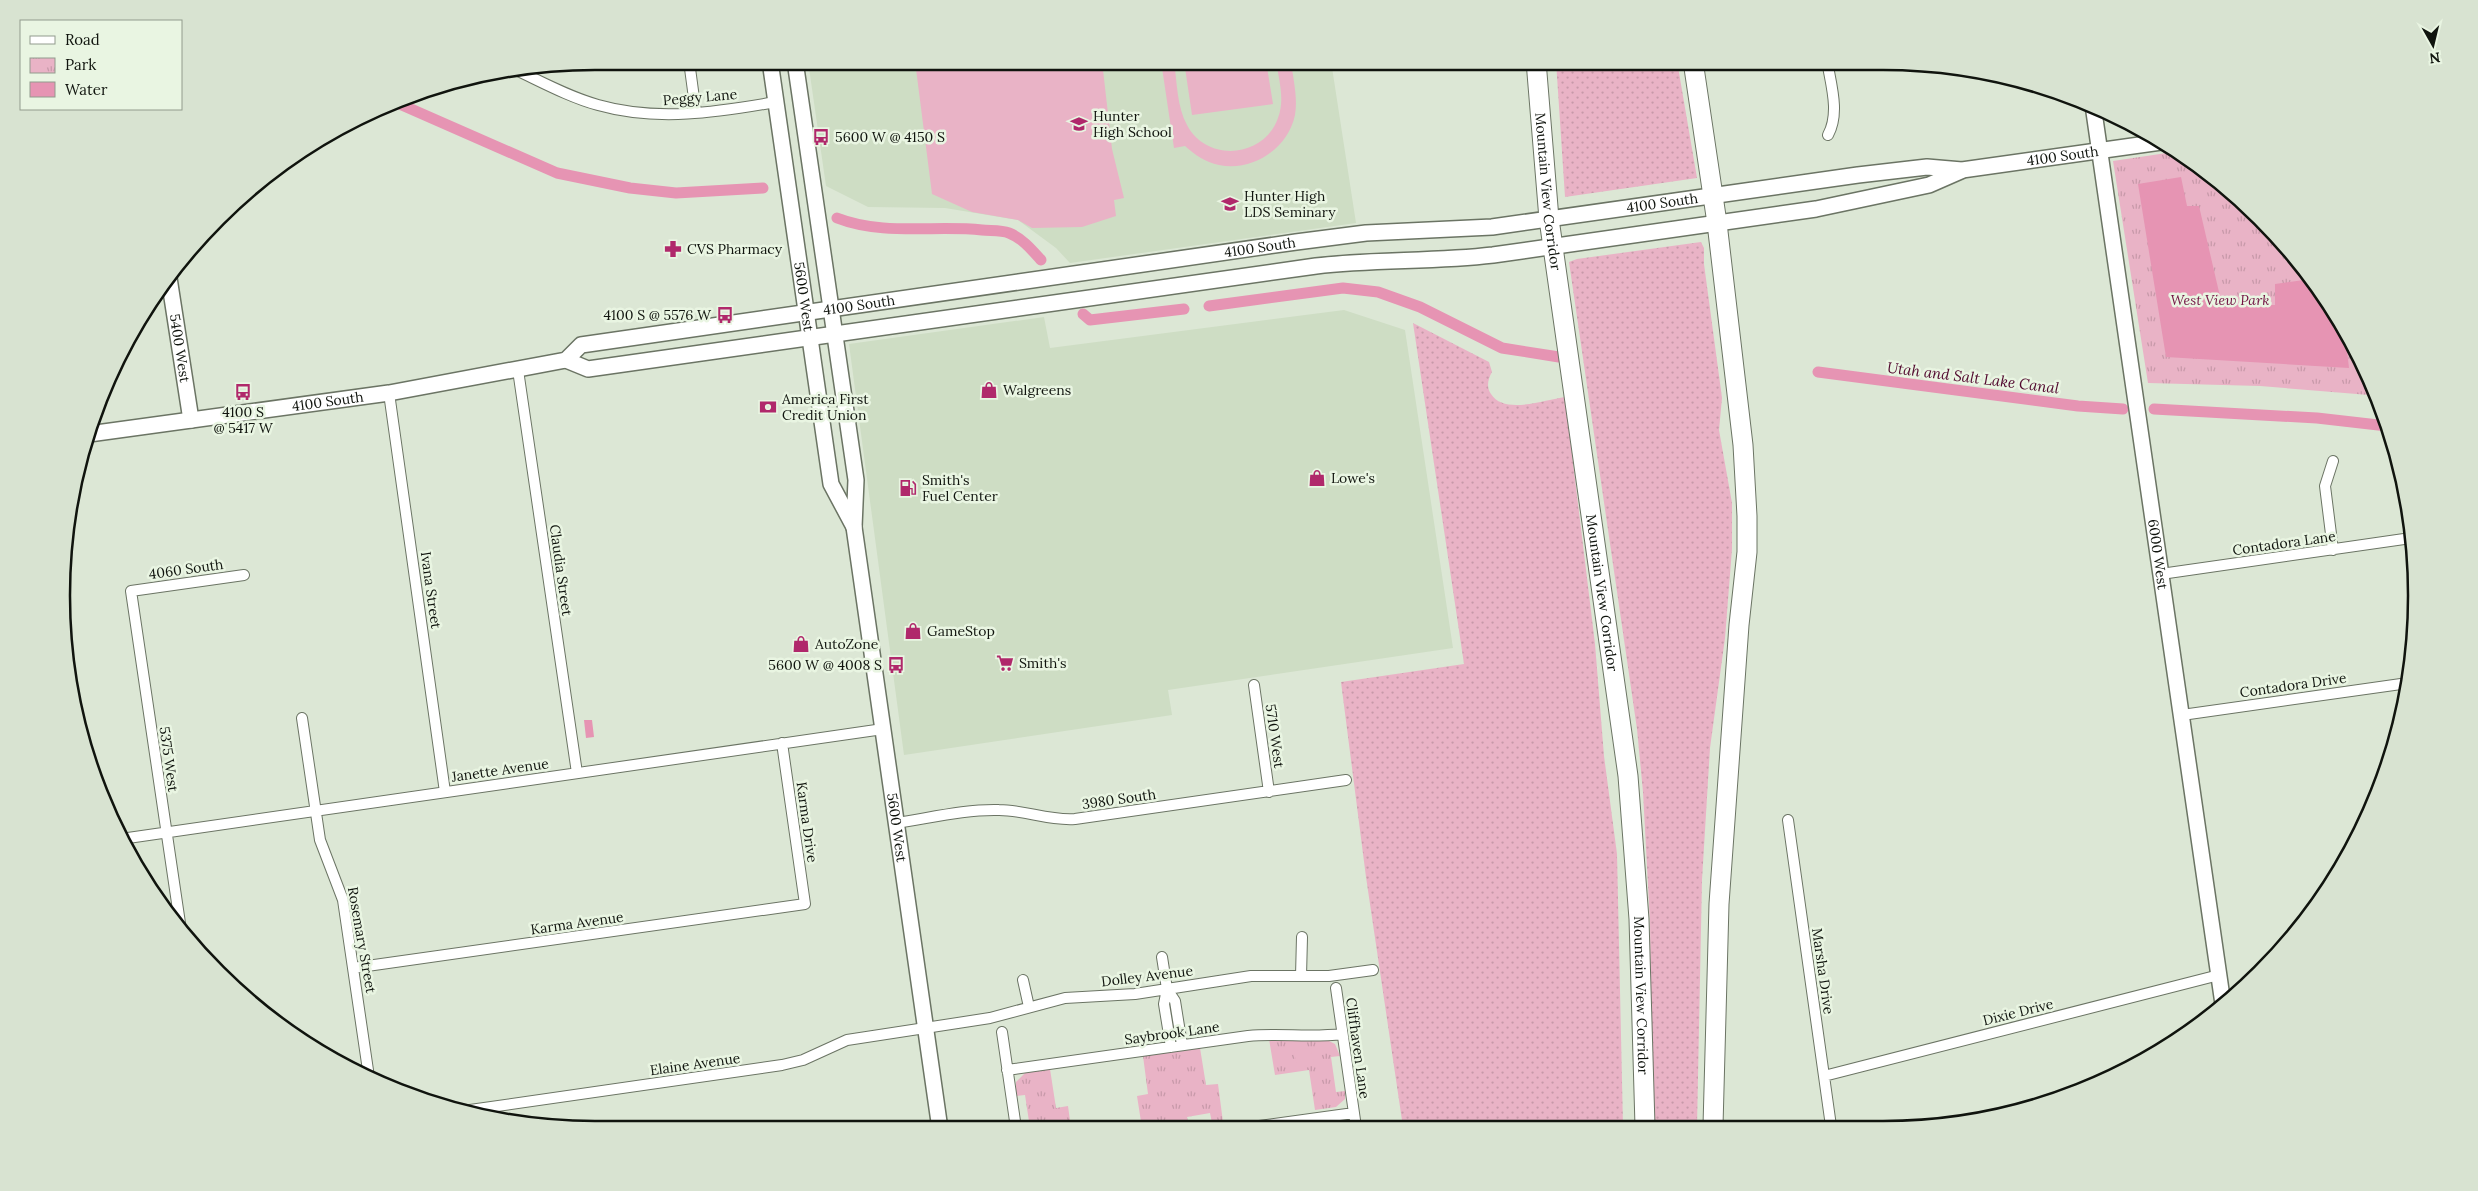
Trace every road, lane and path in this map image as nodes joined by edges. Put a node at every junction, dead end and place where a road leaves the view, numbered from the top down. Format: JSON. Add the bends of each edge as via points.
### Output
{"nodes":[{"id":1,"x":690,"y":70,"type":"edge"},
{"id":2,"x":771,"y":70,"type":"edge"},
{"id":3,"x":796,"y":70,"type":"edge"},
{"id":4,"x":1537,"y":70,"type":"edge"},
{"id":5,"x":1694,"y":70,"type":"edge"},
{"id":6,"x":1828,"y":70,"type":"edge"},
{"id":7,"x":529,"y":74,"type":"edge"},
{"id":8,"x":776,"y":102,"type":"junction"},
{"id":9,"x":696,"y":113,"type":"junction"},
{"id":10,"x":2093,"y":114,"type":"edge"},
{"id":11,"x":1828,"y":135,"type":"dead end"},
{"id":12,"x":2150,"y":143,"type":"edge"},
{"id":13,"x":2099,"y":150,"type":"junction"},
{"id":14,"x":1962,"y":170,"type":"junction"},
{"id":15,"x":1714,"y":195,"type":"junction"},
{"id":16,"x":1550,"y":219,"type":"junction"},
{"id":17,"x":1718,"y":223,"type":"junction"},
{"id":18,"x":1554,"y":246,"type":"junction"},
{"id":19,"x":170,"y":288,"type":"edge"},
{"id":20,"x":832,"y":310,"type":"junction"},
{"id":21,"x":807,"y":313,"type":"junction"},
{"id":22,"x":835,"y":335,"type":"junction"},
{"id":23,"x":810,"y":338,"type":"junction"},
{"id":24,"x":566,"y":360,"type":"junction"},
{"id":25,"x":518,"y":370,"type":"junction"},
{"id":26,"x":388,"y":392,"type":"junction"},
{"id":27,"x":190,"y":420,"type":"junction"},
{"id":28,"x":96,"y":433,"type":"edge"},
{"id":29,"x":2333,"y":461,"type":"dead end"},
{"id":30,"x":854,"y":527,"type":"junction"},
{"id":31,"x":2405,"y":539,"type":"edge"},
{"id":32,"x":2333,"y":550,"type":"junction"},
{"id":33,"x":2162,"y":574,"type":"junction"},
{"id":34,"x":244,"y":575,"type":"dead end"},
{"id":35,"x":131,"y":591,"type":"joint"},
{"id":36,"x":2400,"y":684,"type":"edge"},
{"id":37,"x":1254,"y":685,"type":"dead end"},
{"id":38,"x":2182,"y":715,"type":"junction"},
{"id":39,"x":302,"y":718,"type":"dead end"},
{"id":40,"x":883,"y":729,"type":"junction"},
{"id":41,"x":782,"y":743,"type":"junction"},
{"id":42,"x":576,"y":773,"type":"junction"},
{"id":43,"x":1346,"y":780,"type":"dead end"},
{"id":44,"x":445,"y":792,"type":"junction"},
{"id":45,"x":1269,"y":792,"type":"junction"},
{"id":46,"x":315,"y":811,"type":"junction"},
{"id":47,"x":1788,"y":820,"type":"dead end"},
{"id":48,"x":896,"y":823,"type":"junction"},
{"id":49,"x":166,"y":832,"type":"junction"},
{"id":50,"x":129,"y":838,"type":"edge"},
{"id":51,"x":805,"y":904,"type":"joint"},
{"id":52,"x":179,"y":914,"type":"edge"},
{"id":53,"x":1302,"y":937,"type":"dead end"},
{"id":54,"x":1162,"y":957,"type":"dead end"},
{"id":55,"x":353,"y":968,"type":"junction"},
{"id":56,"x":1373,"y":970,"type":"dead end"},
{"id":57,"x":2219,"y":975,"type":"junction"},
{"id":58,"x":1301,"y":976,"type":"junction"},
{"id":59,"x":1023,"y":980,"type":"dead end"},
{"id":60,"x":1336,"y":988,"type":"dead end"},
{"id":61,"x":1167,"y":989,"type":"junction"},
{"id":62,"x":2222,"y":996,"type":"edge"},
{"id":63,"x":1029,"y":1007,"type":"junction"},
{"id":64,"x":926,"y":1028,"type":"junction"},
{"id":65,"x":1002,"y":1032,"type":"dead end"},
{"id":66,"x":1342,"y":1034,"type":"junction"},
{"id":67,"x":1182,"y":1045,"type":"junction"},
{"id":68,"x":1171,"y":1047,"type":"junction"},
{"id":69,"x":368,"y":1069,"type":"edge"},
{"id":70,"x":1007,"y":1070,"type":"junction"},
{"id":71,"x":1824,"y":1076,"type":"junction"},
{"id":72,"x":482,"y":1108,"type":"edge"},
{"id":73,"x":1354,"y":1112,"type":"junction"},
{"id":74,"x":939,"y":1121,"type":"edge"},
{"id":75,"x":1015,"y":1121,"type":"edge"},
{"id":76,"x":1292,"y":1121,"type":"edge"},
{"id":77,"x":1355,"y":1121,"type":"edge"},
{"id":78,"x":1645,"y":1121,"type":"edge"},
{"id":79,"x":1713,"y":1121,"type":"edge"},
{"id":80,"x":1830,"y":1121,"type":"edge"}],
"edges":[{"from":1,"to":9,"type":"street"},
{"from":2,"to":8,"type":"main road","name":"5600 West"},
{"from":3,"to":20,"type":"main road","name":"5600 West"},
{"from":4,"to":16,"type":"highway","name":"Mountain View Corridor"},
{"from":5,"to":15,"type":"highway"},
{"from":6,"to":11,"type":"street","via":[[1834,121]]},
{"from":7,"to":9,"type":"street","name":"Peggy Lane","via":[[583,100],[613,109],[662,115]]},
{"from":8,"to":9,"type":"street","name":"Peggy Lane"},
{"from":8,"to":21,"type":"main road","name":"5600 West"},
{"from":10,"to":13,"type":"main road","name":"6000 West"},
{"from":12,"to":13,"type":"main road","name":"4100 South"},
{"from":13,"to":14,"type":"main road","name":"4100 South"},
{"from":13,"to":33,"type":"main road","name":"6000 West"},
{"from":14,"to":15,"type":"main road","name":"4100 South","via":[[1927,166]]},
{"from":14,"to":17,"type":"main road","name":"4100 South","via":[[1928,185],[1898,193]]},
{"from":15,"to":16,"type":"main road","name":"4100 South"},
{"from":15,"to":17,"type":"highway"},
{"from":16,"to":18,"type":"highway","name":"Mountain View Corridor"},
{"from":16,"to":20,"type":"main road","name":"4100 South","via":[[1449,231],[1346,235]]},
{"from":17,"to":18,"type":"main road","name":"4100 South"},
{"from":17,"to":79,"type":"highway","via":[[1746,480],[1747,552],[1719,904]]},
{"from":18,"to":22,"type":"main road","name":"4100 South","via":[[1472,258],[1370,260],[1316,266]]},
{"from":18,"to":78,"type":"highway","name":"Mountain View Corridor","via":[[1632,814],[1643,1002]]},
{"from":19,"to":27,"type":"main road","name":"5400 West"},
{"from":20,"to":21,"type":"main road","name":"4100 South"},
{"from":20,"to":22,"type":"main road","name":"5600 West"},
{"from":21,"to":23,"type":"main road","name":"5600 West"},
{"from":21,"to":24,"type":"main road","name":"4100 South","via":[[581,345]]},
{"from":22,"to":23,"type":"main road","name":"4100 South"},
{"from":22,"to":30,"type":"main road","name":"5600 West","via":[[856,480]]},
{"from":23,"to":24,"type":"main road","name":"4100 South","via":[[588,369]]},
{"from":23,"to":30,"type":"main road","name":"5600 West","via":[[831,484]]},
{"from":24,"to":25,"type":"main road","name":"4100 South"},
{"from":25,"to":26,"type":"main road","name":"4100 South"},
{"from":25,"to":42,"type":"street","name":"Claudia Street"},
{"from":26,"to":27,"type":"main road","name":"4100 South"},
{"from":26,"to":44,"type":"street","name":"Ivana Street"},
{"from":27,"to":28,"type":"main road","name":"4100 South"},
{"from":29,"to":32,"type":"street","via":[[2326,477],[2325,491]]},
{"from":30,"to":40,"type":"main road","name":"5600 West"},
{"from":31,"to":32,"type":"street","name":"Contadora Lane"},
{"from":32,"to":33,"type":"street","name":"Contadora Lane"},
{"from":33,"to":38,"type":"main road","name":"6000 West"},
{"from":34,"to":35,"type":"street","name":"4060 South"},
{"from":35,"to":49,"type":"street","name":"5375 West"},
{"from":36,"to":38,"type":"street","name":"Contadora Drive"},
{"from":37,"to":45,"type":"street","name":"5710 West"},
{"from":38,"to":57,"type":"main road","name":"6000 West"},
{"from":39,"to":46,"type":"street","name":"Rosemary Street"},
{"from":40,"to":41,"type":"street","name":"Janette Avenue"},
{"from":40,"to":48,"type":"main road","name":"5600 West"},
{"from":41,"to":42,"type":"street","name":"Janette Avenue"},
{"from":41,"to":51,"type":"street","name":"Karma Drive"},
{"from":42,"to":44,"type":"street","name":"Janette Avenue"},
{"from":43,"to":45,"type":"street","name":"3980 South"},
{"from":44,"to":46,"type":"street","name":"Janette Avenue"},
{"from":45,"to":48,"type":"street","name":"3980 South","via":[[1075,819],[1059,820],[992,810]]},
{"from":46,"to":49,"type":"street","name":"Janette Avenue"},
{"from":46,"to":55,"type":"street","name":"Rosemary Street","via":[[322,849],[343,900]]},
{"from":47,"to":71,"type":"street","name":"Marsha Drive"},
{"from":48,"to":64,"type":"main road","name":"5600 West"},
{"from":49,"to":50,"type":"street","name":"Janette Avenue"},
{"from":49,"to":52,"type":"street","name":"5375 West"},
{"from":51,"to":55,"type":"street","name":"Karma Avenue"},
{"from":53,"to":58,"type":"street"},
{"from":54,"to":61,"type":"street"},
{"from":55,"to":69,"type":"street","name":"Rosemary Street"},
{"from":56,"to":58,"type":"street","name":"Dolley Avenue"},
{"from":57,"to":62,"type":"main road","name":"6000 West"},
{"from":57,"to":71,"type":"street","name":"Dixie Drive"},
{"from":58,"to":61,"type":"street","name":"Dolley Avenue","via":[[1244,977]]},
{"from":59,"to":63,"type":"street"},
{"from":60,"to":66,"type":"street","name":"Cliffhaven Lane"},
{"from":61,"to":63,"type":"street","name":"Dolley Avenue","via":[[1065,998]]},
{"from":61,"to":67,"type":"street","via":[[1175,1001]]},
{"from":61,"to":68,"type":"street","via":[[1164,1004]]},
{"from":63,"to":64,"type":"street","name":"Dolley Avenue"},
{"from":64,"to":72,"type":"street","name":"Elaine Avenue","via":[[847,1040],[803,1060],[782,1065]]},
{"from":64,"to":74,"type":"main road","name":"5600 West"},
{"from":65,"to":70,"type":"street"},
{"from":66,"to":67,"type":"street","name":"Saybrook Lane","via":[[1313,1037],[1256,1035]]},
{"from":66,"to":73,"type":"street","name":"Cliffhaven Lane"},
{"from":67,"to":68,"type":"street","name":"Saybrook Lane"},
{"from":68,"to":70,"type":"street","name":"Saybrook Lane"},
{"from":70,"to":75,"type":"street"},
{"from":71,"to":80,"type":"street","name":"Marsha Drive"},
{"from":73,"to":76,"type":"street","name":"Cliffhaven Lane"},
{"from":73,"to":77,"type":"street","name":"Cliffhaven Lane"}]}
